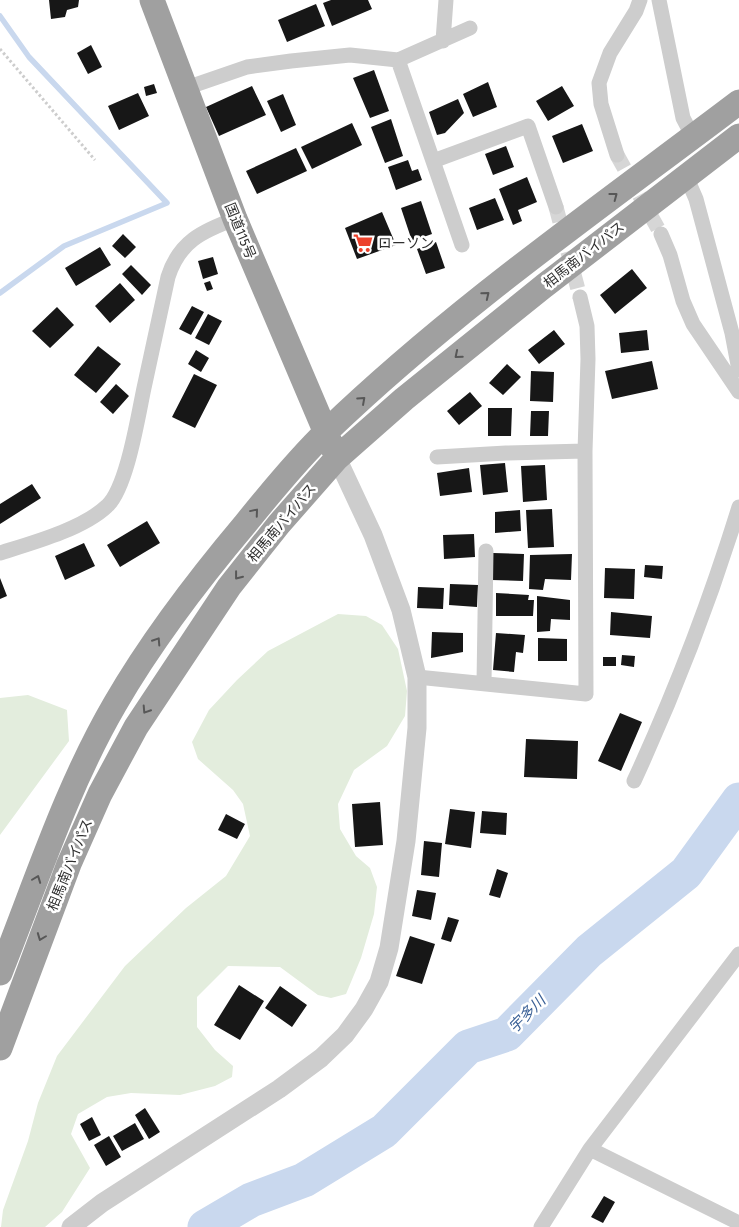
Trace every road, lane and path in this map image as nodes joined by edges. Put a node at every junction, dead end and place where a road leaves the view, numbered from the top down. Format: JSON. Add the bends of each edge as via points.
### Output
{"nodes":[{"id":1,"x":152,"y":0,"type":"edge"},
{"id":2,"x":446,"y":0,"type":"edge"},
{"id":3,"x":640,"y":0,"type":"edge"},
{"id":4,"x":659,"y":0,"type":"edge"},
{"id":5,"x":470,"y":28,"type":"dead end"},
{"id":6,"x":443,"y":41,"type":"junction"},
{"id":7,"x":0,"y":49,"type":"edge"},
{"id":8,"x":398,"y":60,"type":"junction"},
{"id":9,"x":186,"y":88,"type":"junction"},
{"id":10,"x":739,"y":102,"type":"edge"},
{"id":11,"x":739,"y":136,"type":"edge"},
{"id":12,"x":693,"y":137,"type":"junction"},
{"id":13,"x":617,"y":155,"type":"tunnel mouth"},
{"id":14,"x":96,"y":160,"type":"dead end"},
{"id":15,"x":433,"y":161,"type":"junction"},
{"id":16,"x":686,"y":176,"type":"junction"},
{"id":17,"x":556,"y":207,"type":"tunnel mouth"},
{"id":18,"x":235,"y":219,"type":"junction"},
{"id":19,"x":660,"y":234,"type":"tunnel mouth"},
{"id":20,"x":462,"y":245,"type":"dead end"},
{"id":21,"x":580,"y":297,"type":"tunnel mouth"},
{"id":22,"x":739,"y":370,"type":"edge"},
{"id":23,"x":739,"y":392,"type":"edge"},
{"id":24,"x":326,"y":433,"type":"junction"},
{"id":25,"x":585,"y":451,"type":"junction"},
{"id":26,"x":438,"y":457,"type":"dead end"},
{"id":27,"x":337,"y":458,"type":"junction"},
{"id":28,"x":739,"y":507,"type":"edge"},
{"id":29,"x":486,"y":551,"type":"dead end"},
{"id":30,"x":0,"y":553,"type":"edge"},
{"id":31,"x":417,"y":676,"type":"junction"},
{"id":32,"x":484,"y":683,"type":"junction"},
{"id":33,"x":634,"y":781,"type":"dead end"},
{"id":34,"x":739,"y":954,"type":"edge"},
{"id":35,"x":0,"y":973,"type":"edge"},
{"id":36,"x":0,"y":1048,"type":"edge"},
{"id":37,"x":590,"y":1149,"type":"junction"},
{"id":38,"x":739,"y":1222,"type":"edge"},
{"id":39,"x":71,"y":1227,"type":"edge"},
{"id":40,"x":541,"y":1227,"type":"edge"}],
"edges":[{"from":1,"to":9,"type":"highway","name":"国道115号"},
{"from":2,"to":6,"type":"street"},
{"from":3,"to":13,"type":"street","via":[[610,53],[599,83],[601,104]]},
{"from":4,"to":12,"type":"street","via":[[683,118]]},
{"from":5,"to":6,"type":"street"},
{"from":6,"to":8,"type":"street"},
{"from":7,"to":14,"type":"path"},
{"from":8,"to":9,"type":"street","via":[[350,55],[291,61],[247,67]]},
{"from":8,"to":15,"type":"street"},
{"from":9,"to":18,"type":"highway","name":"国道115号"},
{"from":10,"to":12,"type":"highway","name":"相馬南バイパス"},
{"from":11,"to":16,"type":"highway","name":"相馬南バイパス"},
{"from":24,"to":12,"type":"highway","name":"相馬南バイパス","one_way":true,"via":[[405,362],[512,274]]},
{"from":15,"to":17,"type":"street","via":[[528,126]]},
{"from":15,"to":20,"type":"street"},
{"from":16,"to":22,"type":"street","via":[[696,199]]},
{"from":16,"to":27,"type":"highway","name":"相馬南バイパス","one_way":true,"via":[[485,332]]},
{"from":18,"to":24,"type":"highway","name":"国道115号"},
{"from":18,"to":30,"type":"street","via":[[212,227],[195,238],[180,251],[173,263],[134,436],[123,478],[112,501],[96,515],[75,526]]},
{"from":19,"to":23,"type":"street","via":[[693,324]]},
{"from":21,"to":25,"type":"street","via":[[587,326]]},
{"from":24,"to":27,"type":"highway","name":"国道115号"},
{"from":35,"to":24,"type":"highway","name":"相馬南バイパス","one_way":true,"via":[[76,780],[115,704],[210,567]]},
{"from":25,"to":26,"type":"street"},
{"from":25,"to":32,"type":"street","via":[[586,694]]},
{"from":27,"to":31,"type":"street","via":[[373,535],[401,610]]},
{"from":27,"to":36,"type":"highway","name":"相馬南バイパス","one_way":true,"via":[[229,588],[136,727],[100,794],[69,864]]},
{"from":28,"to":33,"type":"street","via":[[694,641]]},
{"from":29,"to":32,"type":"street"},
{"from":31,"to":32,"type":"street"},
{"from":31,"to":39,"type":"street","via":[[417,728],[406,840],[389,948],[379,982],[364,1009],[345,1035],[321,1058],[280,1089],[102,1203]]},
{"from":34,"to":37,"type":"street"},
{"from":37,"to":38,"type":"street"},
{"from":37,"to":40,"type":"street"}]}
